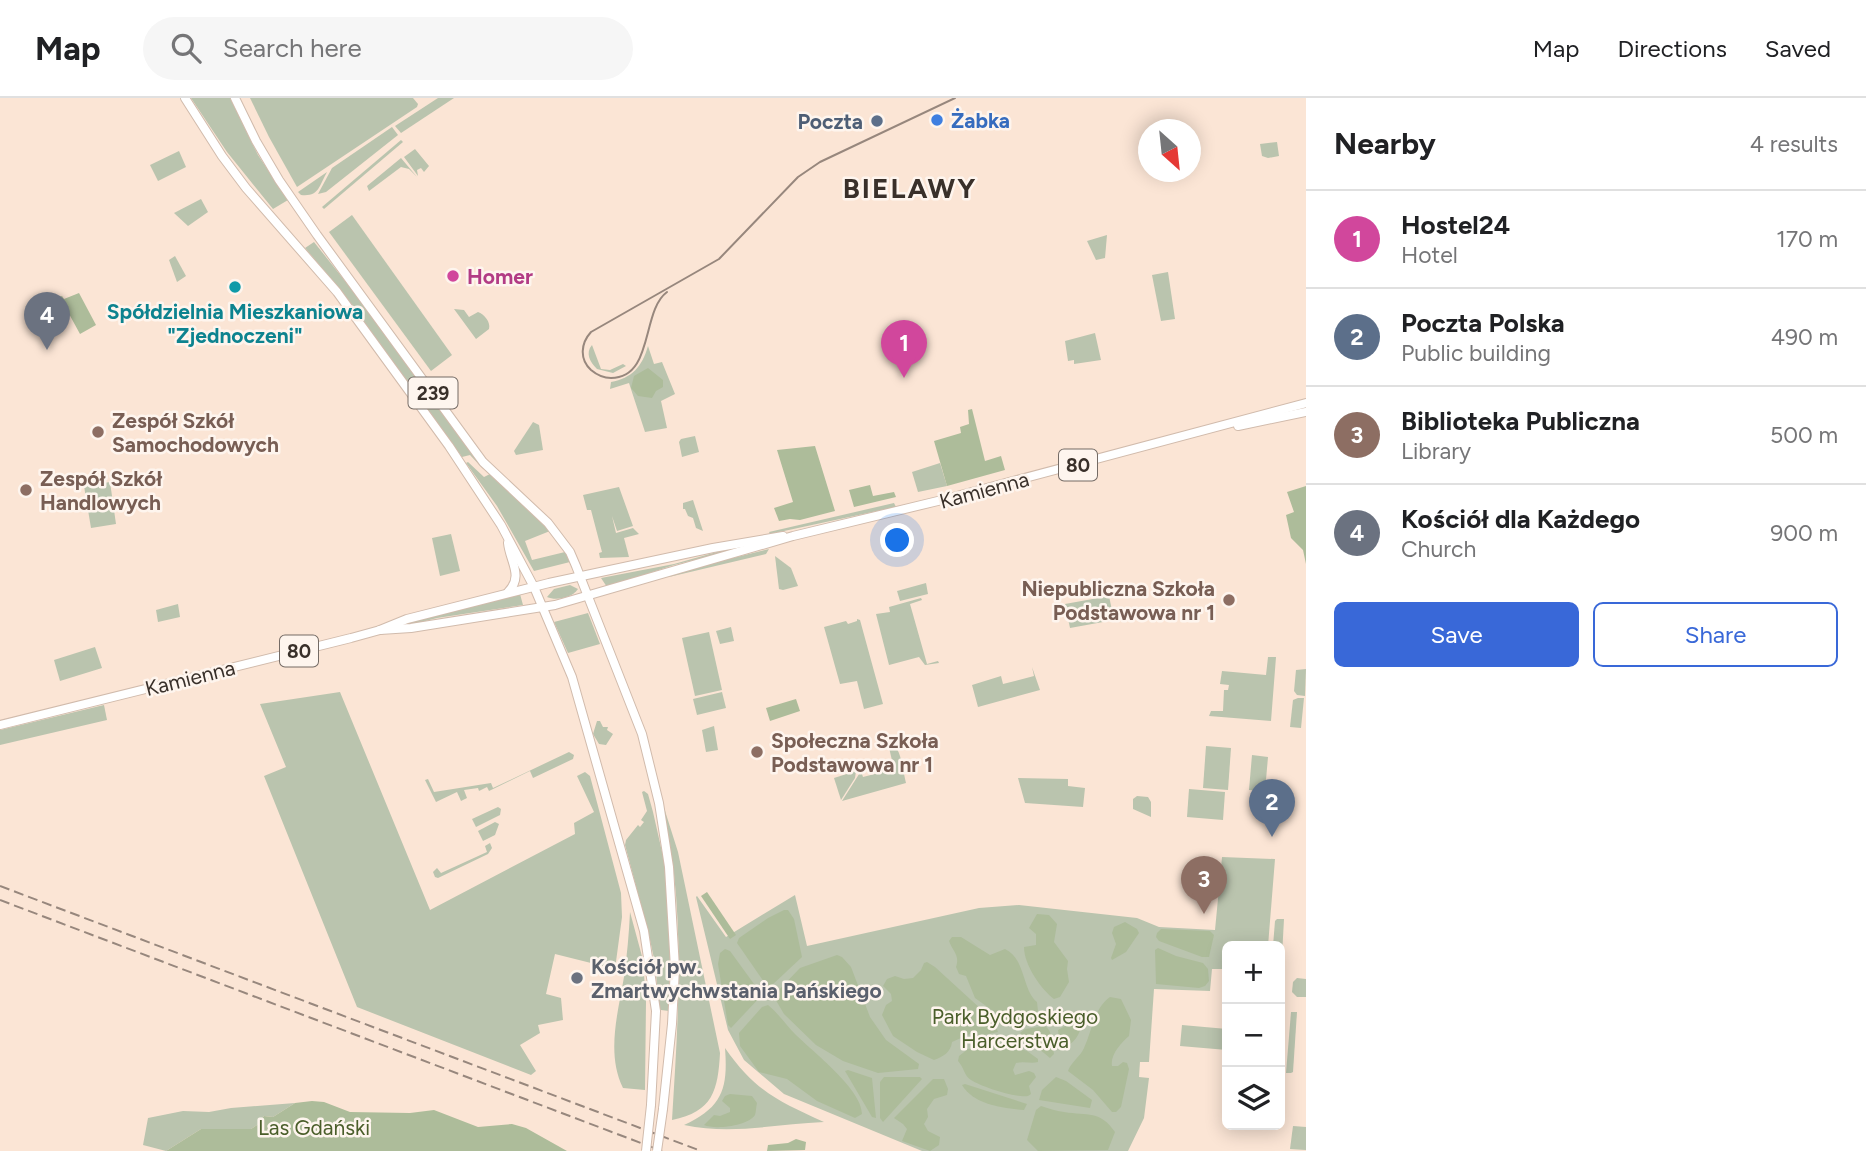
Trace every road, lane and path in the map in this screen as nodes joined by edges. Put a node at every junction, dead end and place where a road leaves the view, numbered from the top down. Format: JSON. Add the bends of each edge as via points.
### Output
{"nodes":[{"id":1,"x":185,"y":98,"type":"edge"},
{"id":2,"x":235,"y":98,"type":"edge"},
{"id":3,"x":1306,"y":403,"type":"edge"},
{"id":4,"x":1306,"y":412,"type":"edge"},
{"id":5,"x":1214,"y":429,"type":"junction"},
{"id":6,"x":793,"y":536,"type":"junction"},
{"id":7,"x":507,"y":537,"type":"junction"},
{"id":8,"x":580,"y":577,"type":"junction"},
{"id":9,"x":534,"y":587,"type":"junction"},
{"id":10,"x":605,"y":591,"type":"junction"},
{"id":11,"x":507,"y":594,"type":"junction"},
{"id":12,"x":587,"y":596,"type":"junction"},
{"id":13,"x":544,"y":608,"type":"junction"},
{"id":14,"x":594,"y":614,"type":"junction"},
{"id":15,"x":380,"y":630,"type":"junction"},
{"id":16,"x":0,"y":725,"type":"edge"},
{"id":17,"x":646,"y":1151,"type":"edge"},
{"id":18,"x":657,"y":1151,"type":"edge"}],
"edges":[{"from":1,"to":7,"type":"main road","number":"239","via":[[246,188],[354,315],[461,462]]},
{"from":2,"to":8,"type":"main road","number":"239","via":[[256,141],[309,224],[483,462],[557,534]]},
{"from":3,"to":5,"type":"main road","name":"Kamienna","number":"80"},
{"from":4,"to":5,"type":"main road","name":"Kamienna","number":"80"},
{"from":5,"to":6,"type":"main road","name":"Kamienna","number":"80"},
{"from":6,"to":8,"type":"main road","name":"Kamienna","number":"80","via":[[769,537]]},
{"from":6,"to":10,"type":"main road","name":"Kamienna","number":"80"},
{"from":7,"to":9,"type":"main road","number":"239"},
{"from":7,"to":11,"type":"main road","via":[[517,576]]},
{"from":8,"to":9,"type":"main road","name":"Kamienna","number":"80"},
{"from":8,"to":12,"type":"main road","number":"239"},
{"from":9,"to":11,"type":"main road","name":"Kamienna","number":"80"},
{"from":9,"to":13,"type":"main road","number":"239"},
{"from":10,"to":12,"type":"main road","name":"Kamienna","number":"80"},
{"from":10,"to":14,"type":"main road"},
{"from":11,"to":15,"type":"main road","name":"Kamienna","number":"80"},
{"from":12,"to":13,"type":"main road","name":"Kamienna","number":"80"},
{"from":12,"to":14,"type":"main road","number":"239"},
{"from":13,"to":15,"type":"main road","name":"Kamienna","number":"80"},
{"from":13,"to":17,"type":"main road","number":"239","bridge":true,"via":[[572,677],[644,931],[656,1011]]},
{"from":14,"to":18,"type":"main road","number":"239","bridge":true,"via":[[642,734],[669,867],[675,968]]},
{"from":15,"to":16,"type":"main road","name":"Kamienna","number":"80"}]}
